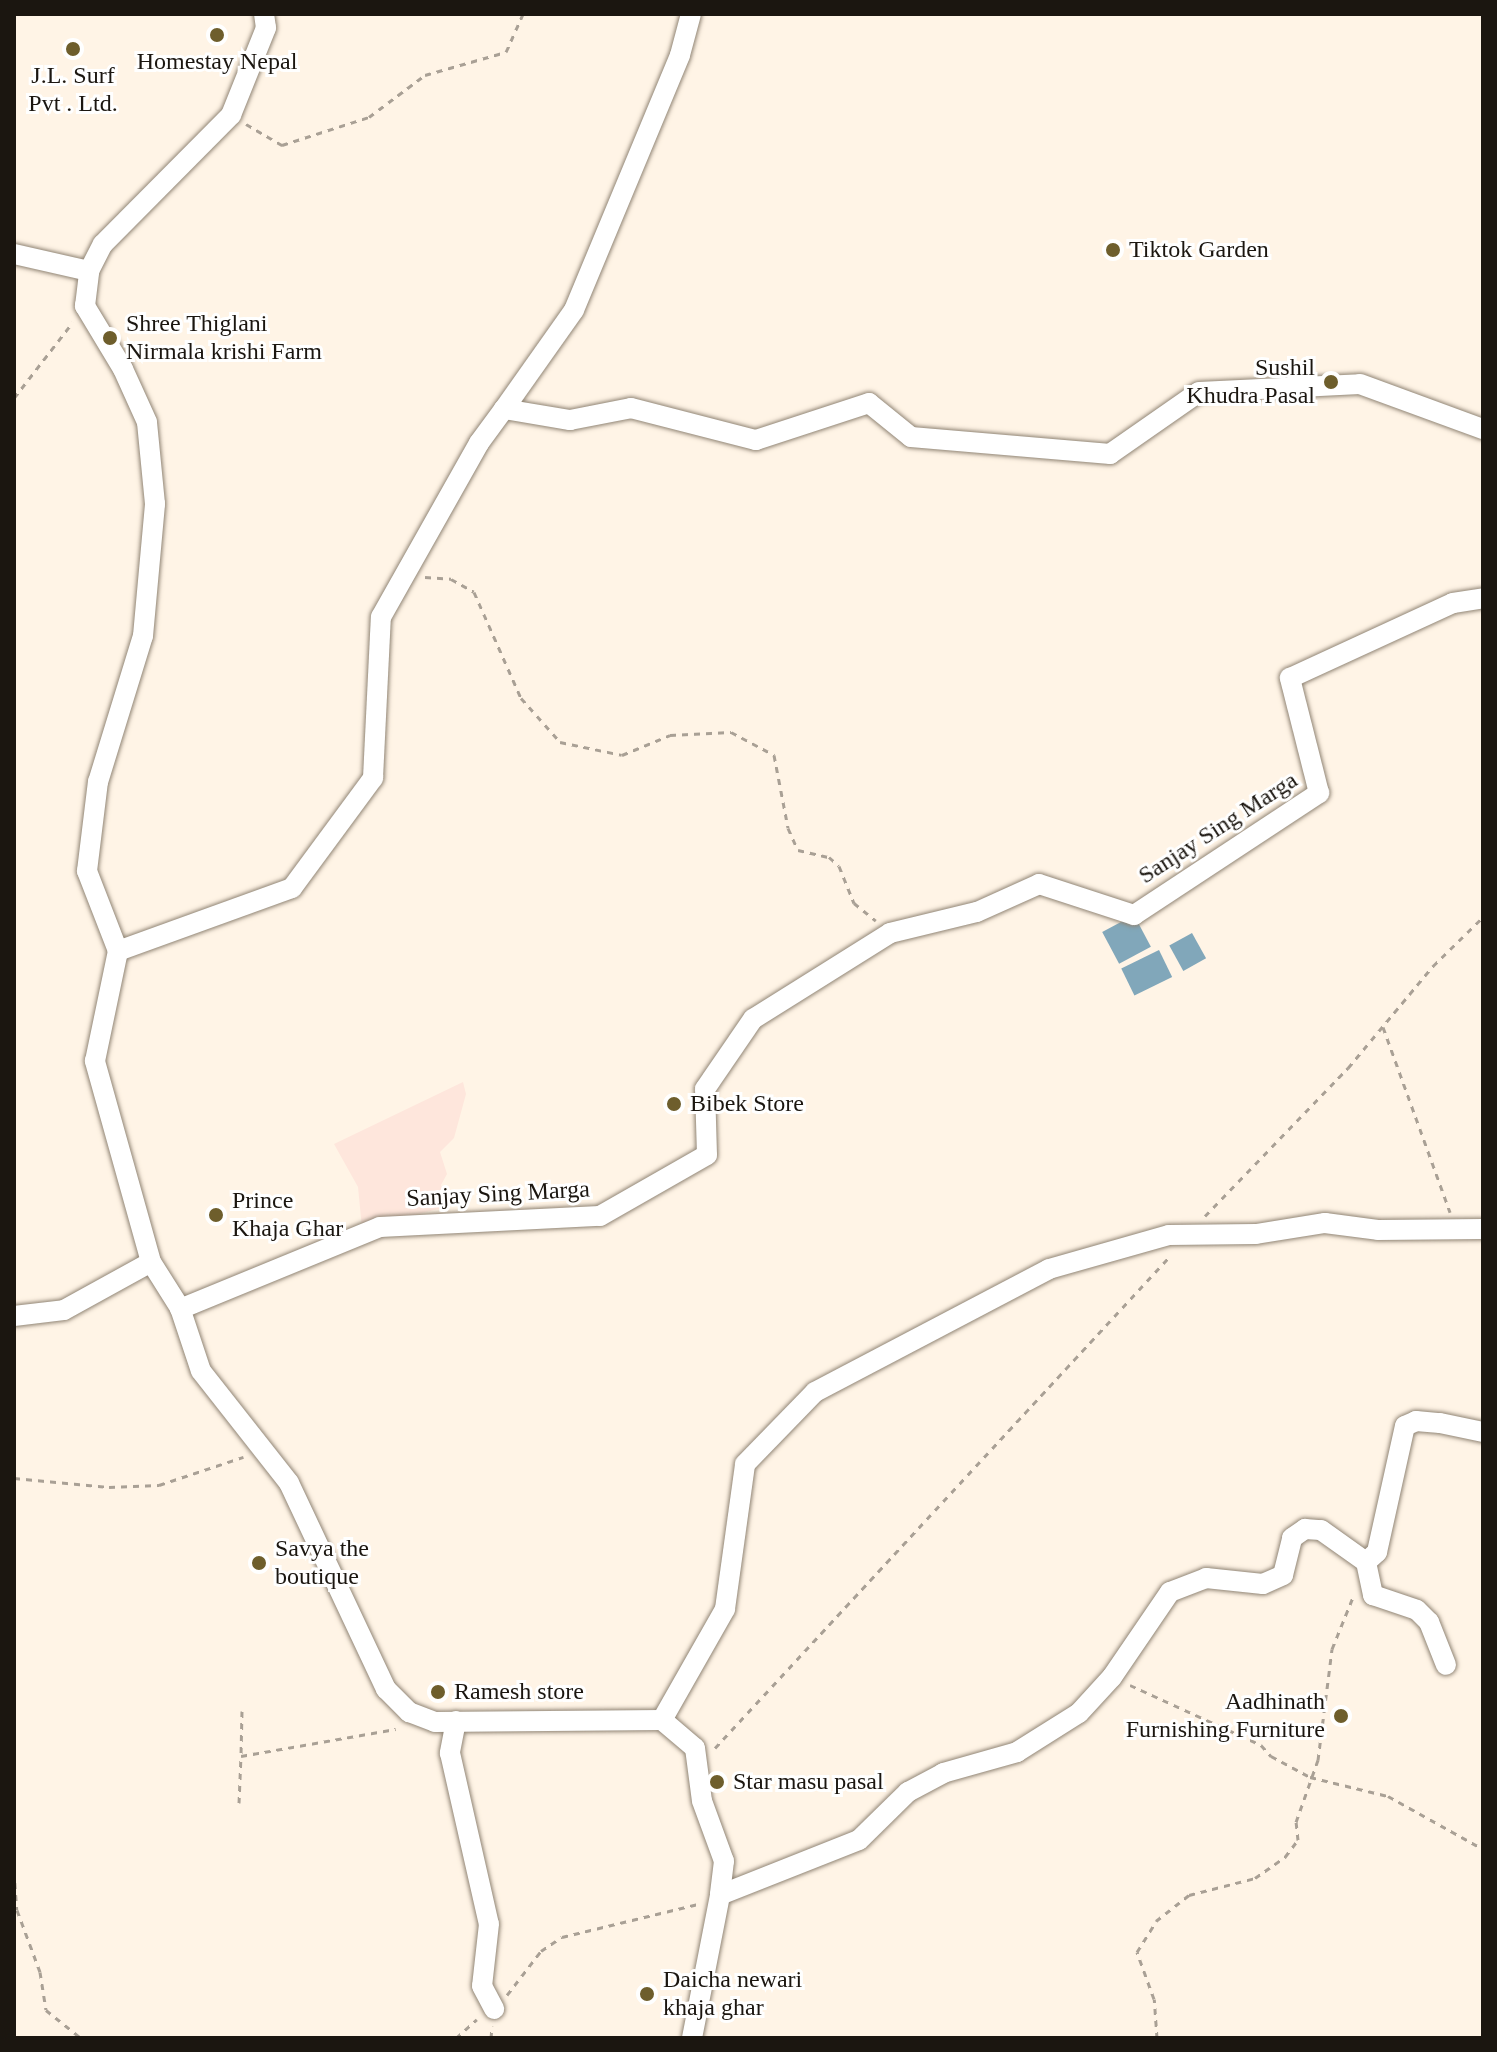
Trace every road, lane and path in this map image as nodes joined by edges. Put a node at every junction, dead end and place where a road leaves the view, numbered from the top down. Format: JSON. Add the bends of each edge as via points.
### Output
{"nodes":[{"id":1,"x":264,"y":14,"type":"edge"},
{"id":2,"x":523,"y":14,"type":"edge"},
{"id":3,"x":691,"y":14,"type":"edge"},
{"id":4,"x":231,"y":115,"type":"junction"},
{"id":5,"x":14,"y":254,"type":"edge"},
{"id":6,"x":89,"y":271,"type":"junction"},
{"id":7,"x":85,"y":306,"type":"junction"},
{"id":8,"x":14,"y":398,"type":"edge"},
{"id":9,"x":504,"y":409,"type":"junction"},
{"id":10,"x":1483,"y":429,"type":"edge"},
{"id":11,"x":405,"y":576,"type":"junction"},
{"id":12,"x":1483,"y":598,"type":"edge"},
{"id":13,"x":1483,"y":917,"type":"edge"},
{"id":14,"x":890,"y":933,"type":"junction"},
{"id":15,"x":118,"y":951,"type":"junction"},
{"id":16,"x":1383,"y":1026,"type":"junction"},
{"id":17,"x":1483,"y":1229,"type":"edge"},
{"id":18,"x":1457,"y":1230,"type":"junction"},
{"id":19,"x":1188,"y":1236,"type":"junction"},
{"id":20,"x":151,"y":1262,"type":"junction"},
{"id":21,"x":180,"y":1309,"type":"junction"},
{"id":22,"x":14,"y":1316,"type":"edge"},
{"id":23,"x":1483,"y":1432,"type":"edge"},
{"id":24,"x":262,"y":1452,"type":"junction"},
{"id":25,"x":14,"y":1478,"type":"edge"},
{"id":26,"x":1366,"y":1562,"type":"junction"},
{"id":27,"x":1368,"y":1584,"type":"junction"},
{"id":28,"x":1446,"y":1665,"type":"dead end"},
{"id":29,"x":1112,"y":1677,"type":"junction"},
{"id":30,"x":242,"y":1711,"type":"dead end"},
{"id":31,"x":662,"y":1720,"type":"junction"},
{"id":32,"x":446,"y":1722,"type":"junction"},
{"id":33,"x":241,"y":1756,"type":"junction"},
{"id":34,"x":700,"y":1765,"type":"junction"},
{"id":35,"x":1310,"y":1777,"type":"junction"},
{"id":36,"x":239,"y":1803,"type":"dead end"},
{"id":37,"x":1483,"y":1849,"type":"edge"},
{"id":38,"x":14,"y":1871,"type":"edge"},
{"id":39,"x":720,"y":1895,"type":"junction"},
{"id":40,"x":494,"y":2009,"type":"junction"},
{"id":41,"x":71,"y":2032,"type":"junction"},
{"id":42,"x":72,"y":2038,"type":"edge"},
{"id":43,"x":81,"y":2038,"type":"edge"},
{"id":44,"x":456,"y":2038,"type":"edge"},
{"id":45,"x":692,"y":2038,"type":"edge"},
{"id":46,"x":1157,"y":2038,"type":"edge"}],
"edges":[{"from":1,"to":4,"type":"street","via":[[266,28]]},
{"from":2,"to":4,"type":"path","via":[[506,52],[425,75],[369,117],[282,145]]},
{"from":3,"to":9,"type":"street","via":[[680,55],[574,310]]},
{"from":4,"to":6,"type":"street","via":[[103,244]]},
{"from":5,"to":6,"type":"street"},
{"from":6,"to":7,"type":"street"},
{"from":7,"to":8,"type":"path"},
{"from":7,"to":15,"type":"street","via":[[147,422],[155,504],[143,636],[98,782],[87,871]]},
{"from":9,"to":10,"type":"street","via":[[570,420],[631,408],[756,440],[869,403],[911,437],[1110,454],[1199,392],[1360,384]]},
{"from":9,"to":11,"type":"street","via":[[479,443]]},
{"from":11,"to":14,"type":"path","via":[[451,579],[474,592],[521,698],[560,742],[622,755],[670,735],[731,732],[774,755],[788,828],[798,850],[829,857],[839,866],[854,903]]},
{"from":11,"to":15,"type":"street","via":[[381,617],[373,778],[292,888]]},
{"from":12,"to":14,"type":"street","name":"Sanjay Sing Marga","via":[[1453,603],[1290,678],[1319,793],[1134,915],[1039,884],[977,912]]},
{"from":13,"to":16,"type":"path"},
{"from":14,"to":21,"type":"street","name":"Sanjay Sing Marga","via":[[753,1019],[705,1089],[707,1155],[600,1216],[380,1227]]},
{"from":15,"to":20,"type":"street","via":[[95,1061]]},
{"from":16,"to":18,"type":"path"},
{"from":16,"to":19,"type":"path"},
{"from":17,"to":18,"type":"street"},
{"from":18,"to":19,"type":"street","via":[[1325,1223],[1256,1234]]},
{"from":19,"to":31,"type":"street","via":[[1169,1235],[1049,1269],[815,1392],[745,1464],[725,1609]]},
{"from":19,"to":34,"type":"path"},
{"from":20,"to":21,"type":"street"},
{"from":20,"to":22,"type":"street","via":[[64,1310]]},
{"from":21,"to":24,"type":"street","via":[[201,1371]]},
{"from":23,"to":26,"type":"street","via":[[1416,1421],[1405,1426],[1387,1519],[1377,1552]]},
{"from":24,"to":25,"type":"path","via":[[159,1485],[109,1487]]},
{"from":24,"to":32,"type":"street","via":[[289,1483],[313,1527],[386,1689],[409,1712]]},
{"from":26,"to":27,"type":"street"},
{"from":26,"to":29,"type":"street","via":[[1321,1530],[1305,1529],[1292,1538],[1283,1575],[1263,1584],[1206,1578],[1170,1592]]},
{"from":27,"to":28,"type":"street","via":[[1382,1601],[1417,1610],[1429,1622]]},
{"from":27,"to":35,"type":"path","via":[[1349,1601],[1332,1649],[1318,1760]]},
{"from":29,"to":35,"type":"path","via":[[1261,1745]]},
{"from":29,"to":39,"type":"street","via":[[1079,1713],[1017,1752],[943,1773],[908,1792],[859,1840]]},
{"from":30,"to":33,"type":"path"},
{"from":31,"to":32,"type":"street"},
{"from":31,"to":34,"type":"street","via":[[695,1748]]},
{"from":32,"to":33,"type":"path"},
{"from":32,"to":40,"type":"street","via":[[489,1924],[482,1986]]},
{"from":33,"to":36,"type":"path"},
{"from":34,"to":39,"type":"street","via":[[702,1801],[724,1861]]},
{"from":35,"to":37,"type":"path","via":[[1388,1796]]},
{"from":35,"to":46,"type":"path","via":[[1296,1822],[1298,1840],[1285,1857],[1255,1878],[1189,1895],[1156,1921],[1137,1952],[1154,1999]]},
{"from":38,"to":41,"type":"path","via":[[17,1910],[40,1972],[46,2010]]},
{"from":39,"to":40,"type":"path","via":[[562,1937],[541,1951]]},
{"from":39,"to":45,"type":"street"},
{"from":40,"to":44,"type":"path"},
{"from":41,"to":42,"type":"path"},
{"from":41,"to":43,"type":"path"}]}
